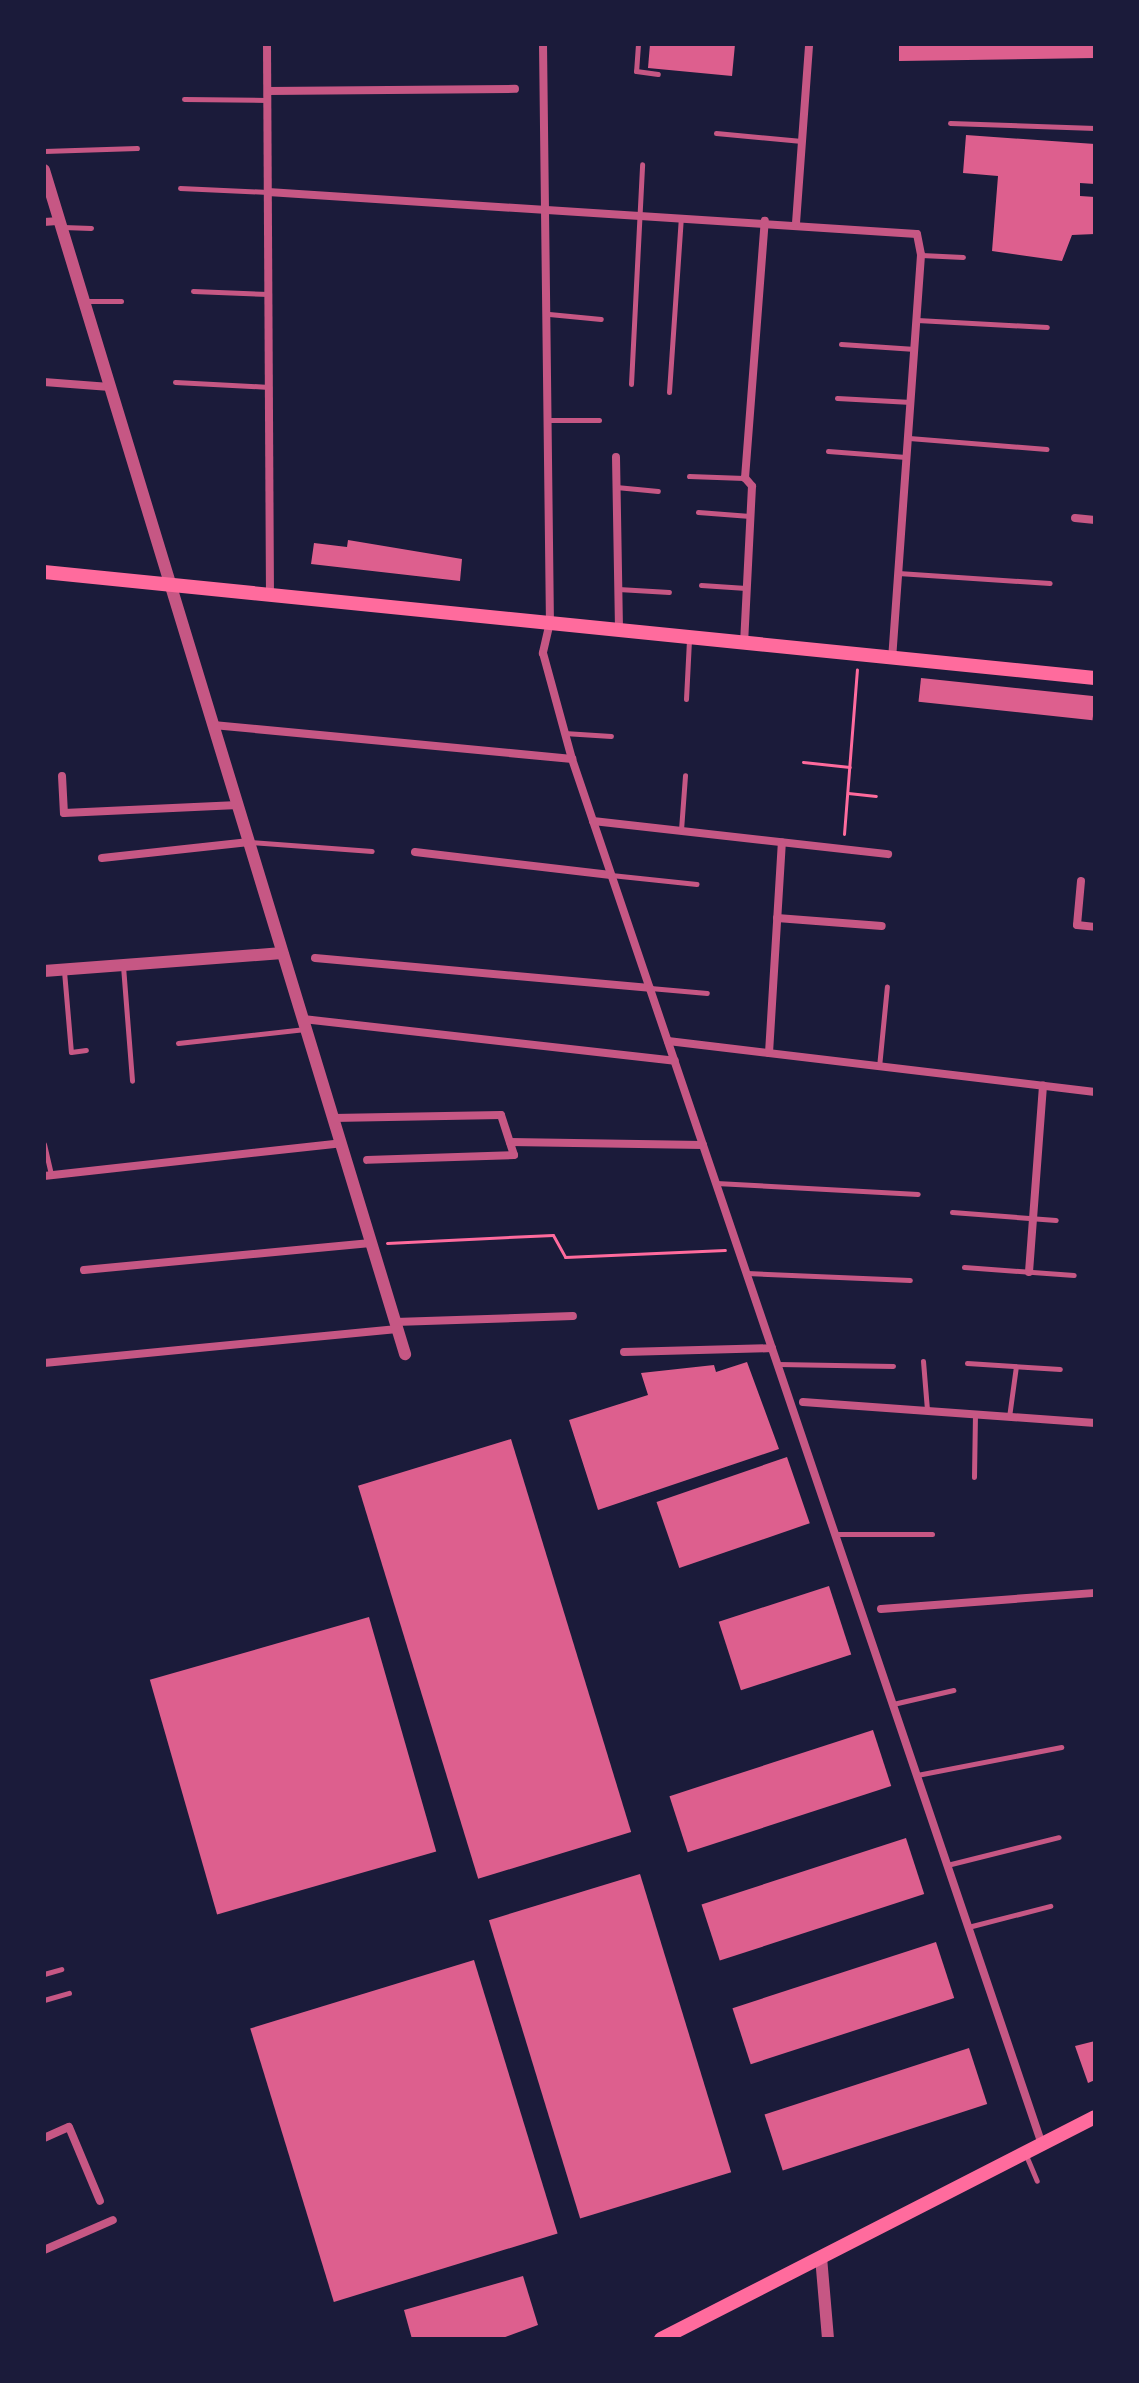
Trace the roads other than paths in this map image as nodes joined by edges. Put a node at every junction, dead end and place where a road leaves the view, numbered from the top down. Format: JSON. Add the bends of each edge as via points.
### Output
{"nodes":[{"id":1,"x":267,"y":44,"type":"edge"},
{"id":2,"x":543,"y":44,"type":"edge"},
{"id":3,"x":638,"y":44,"type":"edge"},
{"id":4,"x":809,"y":44,"type":"edge"},
{"id":5,"x":658,"y":74,"type":"dead end"},
{"id":6,"x":515,"y":89,"type":"dead end"},
{"id":7,"x":268,"y":96,"type":"junction"},
{"id":8,"x":184,"y":99,"type":"dead end"},
{"id":9,"x":950,"y":123,"type":"dead end"},
{"id":10,"x":1095,"y":128,"type":"edge"},
{"id":11,"x":716,"y":133,"type":"dead end"},
{"id":12,"x":802,"y":141,"type":"junction"},
{"id":13,"x":137,"y":148,"type":"dead end"},
{"id":14,"x":44,"y":151,"type":"edge"},
{"id":15,"x":642,"y":164,"type":"dead end"},
{"id":16,"x":44,"y":170,"type":"edge"},
{"id":17,"x":180,"y":188,"type":"dead end"},
{"id":18,"x":268,"y":192,"type":"junction"},
{"id":19,"x":548,"y":205,"type":"junction"},
{"id":20,"x":642,"y":212,"type":"junction"},
{"id":21,"x":681,"y":215,"type":"junction"},
{"id":22,"x":765,"y":221,"type":"junction"},
{"id":23,"x":44,"y":222,"type":"edge"},
{"id":24,"x":796,"y":223,"type":"junction"},
{"id":25,"x":61,"y":224,"type":"junction"},
{"id":26,"x":91,"y":228,"type":"dead end"},
{"id":27,"x":921,"y":251,"type":"junction"},
{"id":28,"x":963,"y":257,"type":"dead end"},
{"id":29,"x":193,"y":291,"type":"dead end"},
{"id":30,"x":269,"y":294,"type":"junction"},
{"id":31,"x":84,"y":301,"type":"junction"},
{"id":32,"x":121,"y":301,"type":"dead end"},
{"id":33,"x":549,"y":314,"type":"junction"},
{"id":34,"x":601,"y":319,"type":"dead end"},
{"id":35,"x":917,"y":320,"type":"junction"},
{"id":36,"x":1047,"y":327,"type":"dead end"},
{"id":37,"x":841,"y":344,"type":"dead end"},
{"id":38,"x":915,"y":349,"type":"junction"},
{"id":39,"x":44,"y":382,"type":"edge"},
{"id":40,"x":175,"y":382,"type":"dead end"},
{"id":41,"x":631,"y":384,"type":"dead end"},
{"id":42,"x":110,"y":387,"type":"junction"},
{"id":43,"x":269,"y":387,"type":"junction"},
{"id":44,"x":669,"y":392,"type":"dead end"},
{"id":45,"x":837,"y":398,"type":"dead end"},
{"id":46,"x":911,"y":402,"type":"junction"},
{"id":47,"x":549,"y":420,"type":"junction"},
{"id":48,"x":599,"y":420,"type":"dead end"},
{"id":49,"x":908,"y":438,"type":"junction"},
{"id":50,"x":1047,"y":449,"type":"dead end"},
{"id":51,"x":828,"y":451,"type":"dead end"},
{"id":52,"x":616,"y":457,"type":"dead end"},
{"id":53,"x":907,"y":457,"type":"junction"},
{"id":54,"x":689,"y":476,"type":"dead end"},
{"id":55,"x":745,"y":478,"type":"junction"},
{"id":56,"x":616,"y":487,"type":"junction"},
{"id":57,"x":658,"y":491,"type":"dead end"},
{"id":58,"x":698,"y":512,"type":"dead end"},
{"id":59,"x":750,"y":516,"type":"junction"},
{"id":60,"x":1075,"y":518,"type":"dead end"},
{"id":61,"x":1095,"y":520,"type":"edge"},
{"id":62,"x":44,"y":572,"type":"edge"},
{"id":63,"x":898,"y":573,"type":"junction"},
{"id":64,"x":1050,"y":583,"type":"dead end"},
{"id":65,"x":170,"y":584,"type":"junction"},
{"id":66,"x":701,"y":585,"type":"dead end"},
{"id":67,"x":746,"y":588,"type":"junction"},
{"id":68,"x":618,"y":589,"type":"junction"},
{"id":69,"x":669,"y":592,"type":"dead end"},
{"id":70,"x":270,"y":595,"type":"junction"},
{"id":71,"x":550,"y":622,"type":"junction"},
{"id":72,"x":619,"y":631,"type":"junction"},
{"id":73,"x":689,"y":638,"type":"junction"},
{"id":74,"x":744,"y":644,"type":"junction"},
{"id":75,"x":892,"y":658,"type":"junction"},
{"id":76,"x":1095,"y":678,"type":"edge"},
{"id":77,"x":686,"y":699,"type":"dead end"},
{"id":78,"x":213,"y":725,"type":"junction"},
{"id":79,"x":563,"y":733,"type":"junction"},
{"id":80,"x":611,"y":736,"type":"dead end"},
{"id":81,"x":572,"y":759,"type":"junction"},
{"id":82,"x":685,"y":775,"type":"dead end"},
{"id":83,"x":62,"y":776,"type":"dead end"},
{"id":84,"x":238,"y":805,"type":"junction"},
{"id":85,"x":593,"y":821,"type":"junction"},
{"id":86,"x":681,"y":830,"type":"junction"},
{"id":87,"x":249,"y":842,"type":"junction"},
{"id":88,"x":782,"y":842,"type":"junction"},
{"id":89,"x":372,"y":851,"type":"dead end"},
{"id":90,"x":415,"y":852,"type":"dead end"},
{"id":91,"x":888,"y":854,"type":"dead end"},
{"id":92,"x":102,"y":858,"type":"dead end"},
{"id":93,"x":611,"y":875,"type":"junction"},
{"id":94,"x":1081,"y":881,"type":"dead end"},
{"id":95,"x":697,"y":884,"type":"dead end"},
{"id":96,"x":777,"y":918,"type":"junction"},
{"id":97,"x":882,"y":926,"type":"dead end"},
{"id":98,"x":1095,"y":927,"type":"edge"},
{"id":99,"x":282,"y":953,"type":"junction"},
{"id":100,"x":315,"y":958,"type":"dead end"},
{"id":101,"x":123,"y":965,"type":"junction"},
{"id":102,"x":64,"y":970,"type":"junction"},
{"id":103,"x":44,"y":971,"type":"edge"},
{"id":104,"x":887,"y":986,"type":"dead end"},
{"id":105,"x":650,"y":988,"type":"junction"},
{"id":106,"x":707,"y":993,"type":"dead end"},
{"id":107,"x":304,"y":1024,"type":"junction"},
{"id":108,"x":668,"y":1041,"type":"junction"},
{"id":109,"x":178,"y":1043,"type":"dead end"},
{"id":110,"x":86,"y":1050,"type":"dead end"},
{"id":111,"x":769,"y":1053,"type":"junction"},
{"id":112,"x":675,"y":1061,"type":"junction"},
{"id":113,"x":879,"y":1067,"type":"junction"},
{"id":114,"x":132,"y":1081,"type":"dead end"},
{"id":115,"x":1043,"y":1086,"type":"junction"},
{"id":116,"x":1095,"y":1092,"type":"edge"},
{"id":117,"x":333,"y":1118,"type":"junction"},
{"id":118,"x":510,"y":1142,"type":"junction"},
{"id":119,"x":341,"y":1143,"type":"junction"},
{"id":120,"x":44,"y":1144,"type":"edge"},
{"id":121,"x":703,"y":1145,"type":"junction"},
{"id":122,"x":367,"y":1160,"type":"dead end"},
{"id":123,"x":48,"y":1175,"type":"edge"},
{"id":124,"x":716,"y":1183,"type":"junction"},
{"id":125,"x":918,"y":1194,"type":"dead end"},
{"id":126,"x":952,"y":1212,"type":"dead end"},
{"id":127,"x":1033,"y":1218,"type":"junction"},
{"id":128,"x":1056,"y":1220,"type":"dead end"},
{"id":129,"x":371,"y":1243,"type":"junction"},
{"id":130,"x":964,"y":1267,"type":"dead end"},
{"id":131,"x":84,"y":1270,"type":"dead end"},
{"id":132,"x":1029,"y":1272,"type":"junction"},
{"id":133,"x":747,"y":1273,"type":"junction"},
{"id":134,"x":1074,"y":1275,"type":"dead end"},
{"id":135,"x":910,"y":1280,"type":"dead end"},
{"id":136,"x":573,"y":1316,"type":"dead end"},
{"id":137,"x":396,"y":1326,"type":"junction"},
{"id":138,"x":772,"y":1348,"type":"junction"},
{"id":139,"x":624,"y":1352,"type":"dead end"},
{"id":140,"x":405,"y":1354,"type":"dead end"},
{"id":141,"x":923,"y":1361,"type":"dead end"},
{"id":142,"x":44,"y":1363,"type":"edge"},
{"id":143,"x":967,"y":1363,"type":"dead end"},
{"id":144,"x":778,"y":1364,"type":"junction"},
{"id":145,"x":893,"y":1366,"type":"dead end"},
{"id":146,"x":1016,"y":1366,"type":"junction"},
{"id":147,"x":1060,"y":1369,"type":"dead end"},
{"id":148,"x":803,"y":1402,"type":"dead end"},
{"id":149,"x":927,"y":1411,"type":"junction"},
{"id":150,"x":975,"y":1414,"type":"junction"},
{"id":151,"x":1009,"y":1417,"type":"junction"},
{"id":152,"x":1095,"y":1423,"type":"edge"},
{"id":153,"x":974,"y":1477,"type":"dead end"},
{"id":154,"x":835,"y":1534,"type":"junction"},
{"id":155,"x":932,"y":1534,"type":"dead end"},
{"id":156,"x":1095,"y":1593,"type":"edge"},
{"id":157,"x":881,"y":1609,"type":"dead end"},
{"id":158,"x":953,"y":1690,"type":"dead end"},
{"id":159,"x":893,"y":1704,"type":"junction"},
{"id":160,"x":1061,"y":1747,"type":"dead end"},
{"id":161,"x":917,"y":1775,"type":"junction"},
{"id":162,"x":1059,"y":1837,"type":"dead end"},
{"id":163,"x":947,"y":1865,"type":"junction"},
{"id":164,"x":1050,"y":1906,"type":"dead end"},
{"id":165,"x":968,"y":1927,"type":"junction"},
{"id":166,"x":61,"y":1969,"type":"dead end"},
{"id":167,"x":44,"y":1974,"type":"edge"},
{"id":168,"x":69,"y":1993,"type":"dead end"},
{"id":169,"x":44,"y":2000,"type":"edge"},
{"id":170,"x":1095,"y":2117,"type":"edge"},
{"id":171,"x":44,"y":2138,"type":"edge"},
{"id":172,"x":1042,"y":2144,"type":"junction"},
{"id":173,"x":1025,"y":2153,"type":"junction"},
{"id":174,"x":1037,"y":2181,"type":"dead end"},
{"id":175,"x":100,"y":2201,"type":"dead end"},
{"id":176,"x":113,"y":2220,"type":"dead end"},
{"id":177,"x":44,"y":2250,"type":"edge"},
{"id":178,"x":821,"y":2257,"type":"junction"},
{"id":179,"x":661,"y":2339,"type":"edge"},
{"id":180,"x":828,"y":2339,"type":"edge"}],
"edges":[{"from":1,"to":7,"type":"street"},
{"from":2,"to":19,"type":"street"},
{"from":3,"to":5,"type":"lane","via":[[636,71]]},
{"from":4,"to":12,"type":"street"},
{"from":6,"to":7,"type":"street"},
{"from":7,"to":8,"type":"lane"},
{"from":7,"to":18,"type":"street"},
{"from":9,"to":10,"type":"lane"},
{"from":11,"to":12,"type":"lane"},
{"from":12,"to":24,"type":"street"},
{"from":13,"to":14,"type":"lane"},
{"from":15,"to":20,"type":"lane"},
{"from":16,"to":25,"type":"street"},
{"from":17,"to":18,"type":"lane"},
{"from":18,"to":19,"type":"street"},
{"from":18,"to":30,"type":"street"},
{"from":19,"to":20,"type":"street"},
{"from":19,"to":33,"type":"street"},
{"from":20,"to":21,"type":"street"},
{"from":20,"to":41,"type":"lane"},
{"from":21,"to":22,"type":"street"},
{"from":21,"to":44,"type":"lane"},
{"from":22,"to":24,"type":"street"},
{"from":22,"to":55,"type":"street"},
{"from":23,"to":25,"type":"street"},
{"from":24,"to":27,"type":"street","via":[[912,232]]},
{"from":25,"to":26,"type":"lane"},
{"from":25,"to":31,"type":"street"},
{"from":27,"to":28,"type":"lane"},
{"from":27,"to":35,"type":"street"},
{"from":29,"to":30,"type":"lane"},
{"from":30,"to":43,"type":"street"},
{"from":31,"to":32,"type":"lane"},
{"from":31,"to":42,"type":"street"},
{"from":33,"to":34,"type":"lane"},
{"from":33,"to":47,"type":"street"},
{"from":35,"to":36,"type":"lane"},
{"from":35,"to":38,"type":"street"},
{"from":37,"to":38,"type":"lane"},
{"from":38,"to":46,"type":"street"},
{"from":39,"to":42,"type":"street"},
{"from":40,"to":43,"type":"lane"},
{"from":42,"to":65,"type":"street"},
{"from":43,"to":70,"type":"street"},
{"from":45,"to":46,"type":"lane"},
{"from":46,"to":49,"type":"street"},
{"from":47,"to":48,"type":"lane"},
{"from":47,"to":71,"type":"street"},
{"from":49,"to":50,"type":"lane"},
{"from":49,"to":53,"type":"street"},
{"from":51,"to":53,"type":"lane"},
{"from":52,"to":56,"type":"street"},
{"from":53,"to":63,"type":"street"},
{"from":54,"to":55,"type":"lane"},
{"from":55,"to":59,"type":"street","via":[[752,486]]},
{"from":56,"to":57,"type":"lane"},
{"from":56,"to":68,"type":"street"},
{"from":58,"to":59,"type":"lane"},
{"from":59,"to":67,"type":"street"},
{"from":60,"to":61,"type":"street"},
{"from":62,"to":65,"type":"main road"},
{"from":63,"to":64,"type":"lane"},
{"from":63,"to":75,"type":"street"},
{"from":65,"to":70,"type":"main road"},
{"from":65,"to":78,"type":"street"},
{"from":66,"to":67,"type":"lane"},
{"from":67,"to":74,"type":"street"},
{"from":68,"to":69,"type":"lane"},
{"from":68,"to":72,"type":"street"},
{"from":70,"to":71,"type":"main road"},
{"from":71,"to":72,"type":"main road"},
{"from":71,"to":79,"type":"street","via":[[543,653]]},
{"from":72,"to":73,"type":"main road"},
{"from":73,"to":74,"type":"main road"},
{"from":73,"to":77,"type":"lane"},
{"from":74,"to":75,"type":"main road"},
{"from":75,"to":76,"type":"main road"},
{"from":78,"to":81,"type":"street"},
{"from":78,"to":84,"type":"street"},
{"from":79,"to":80,"type":"lane"},
{"from":79,"to":81,"type":"street"},
{"from":81,"to":85,"type":"street"},
{"from":82,"to":86,"type":"lane"},
{"from":83,"to":84,"type":"street","via":[[64,813]]},
{"from":84,"to":87,"type":"street"},
{"from":85,"to":86,"type":"street"},
{"from":85,"to":93,"type":"street"},
{"from":86,"to":88,"type":"street"},
{"from":87,"to":89,"type":"lane"},
{"from":87,"to":92,"type":"street"},
{"from":87,"to":99,"type":"street"},
{"from":88,"to":91,"type":"street"},
{"from":88,"to":96,"type":"street"},
{"from":90,"to":93,"type":"street"},
{"from":93,"to":95,"type":"lane"},
{"from":93,"to":105,"type":"street"},
{"from":94,"to":98,"type":"street","via":[[1077,925]]},
{"from":96,"to":97,"type":"street"},
{"from":96,"to":111,"type":"street"},
{"from":99,"to":101,"type":"street"},
{"from":99,"to":107,"type":"street"},
{"from":100,"to":105,"type":"street"},
{"from":101,"to":102,"type":"street"},
{"from":101,"to":114,"type":"lane"},
{"from":102,"to":103,"type":"street"},
{"from":102,"to":110,"type":"lane","via":[[71,1052]]},
{"from":104,"to":113,"type":"lane"},
{"from":105,"to":106,"type":"lane"},
{"from":105,"to":108,"type":"street"},
{"from":107,"to":109,"type":"lane"},
{"from":107,"to":112,"type":"street"},
{"from":107,"to":117,"type":"street"},
{"from":108,"to":111,"type":"street"},
{"from":108,"to":112,"type":"street"},
{"from":111,"to":113,"type":"street"},
{"from":112,"to":121,"type":"street"},
{"from":113,"to":115,"type":"street"},
{"from":115,"to":116,"type":"street"},
{"from":115,"to":127,"type":"street"},
{"from":117,"to":118,"type":"street","via":[[501,1115]]},
{"from":117,"to":119,"type":"street"},
{"from":118,"to":121,"type":"street"},
{"from":118,"to":122,"type":"street","via":[[514,1155]]},
{"from":119,"to":123,"type":"street"},
{"from":119,"to":129,"type":"street"},
{"from":120,"to":123,"type":"lane"},
{"from":121,"to":124,"type":"street"},
{"from":124,"to":125,"type":"lane"},
{"from":124,"to":133,"type":"street"},
{"from":126,"to":127,"type":"lane"},
{"from":127,"to":128,"type":"lane"},
{"from":127,"to":132,"type":"street"},
{"from":129,"to":131,"type":"street"},
{"from":129,"to":137,"type":"street"},
{"from":130,"to":132,"type":"lane"},
{"from":132,"to":134,"type":"lane"},
{"from":133,"to":135,"type":"lane"},
{"from":133,"to":138,"type":"street"},
{"from":136,"to":137,"type":"street"},
{"from":137,"to":140,"type":"street"},
{"from":137,"to":142,"type":"street"},
{"from":138,"to":139,"type":"street"},
{"from":138,"to":144,"type":"street"},
{"from":141,"to":149,"type":"lane"},
{"from":143,"to":146,"type":"lane"},
{"from":144,"to":145,"type":"lane"},
{"from":144,"to":154,"type":"street"},
{"from":146,"to":147,"type":"lane"},
{"from":146,"to":151,"type":"lane"},
{"from":148,"to":149,"type":"street"},
{"from":149,"to":150,"type":"street"},
{"from":150,"to":151,"type":"street"},
{"from":150,"to":153,"type":"lane"},
{"from":151,"to":152,"type":"street"},
{"from":154,"to":155,"type":"lane"},
{"from":154,"to":159,"type":"street"},
{"from":156,"to":157,"type":"street"},
{"from":158,"to":159,"type":"lane"},
{"from":159,"to":161,"type":"street"},
{"from":160,"to":161,"type":"lane"},
{"from":161,"to":163,"type":"street"},
{"from":162,"to":163,"type":"lane"},
{"from":163,"to":165,"type":"street"},
{"from":164,"to":165,"type":"lane"},
{"from":165,"to":172,"type":"street"},
{"from":166,"to":167,"type":"lane"},
{"from":168,"to":169,"type":"lane"},
{"from":170,"to":172,"type":"main road"},
{"from":171,"to":175,"type":"street","via":[[69,2127]]},
{"from":172,"to":173,"type":"main road"},
{"from":173,"to":174,"type":"lane"},
{"from":173,"to":178,"type":"main road"},
{"from":176,"to":177,"type":"street"},
{"from":178,"to":179,"type":"main road"},
{"from":178,"to":180,"type":"street"}]}
